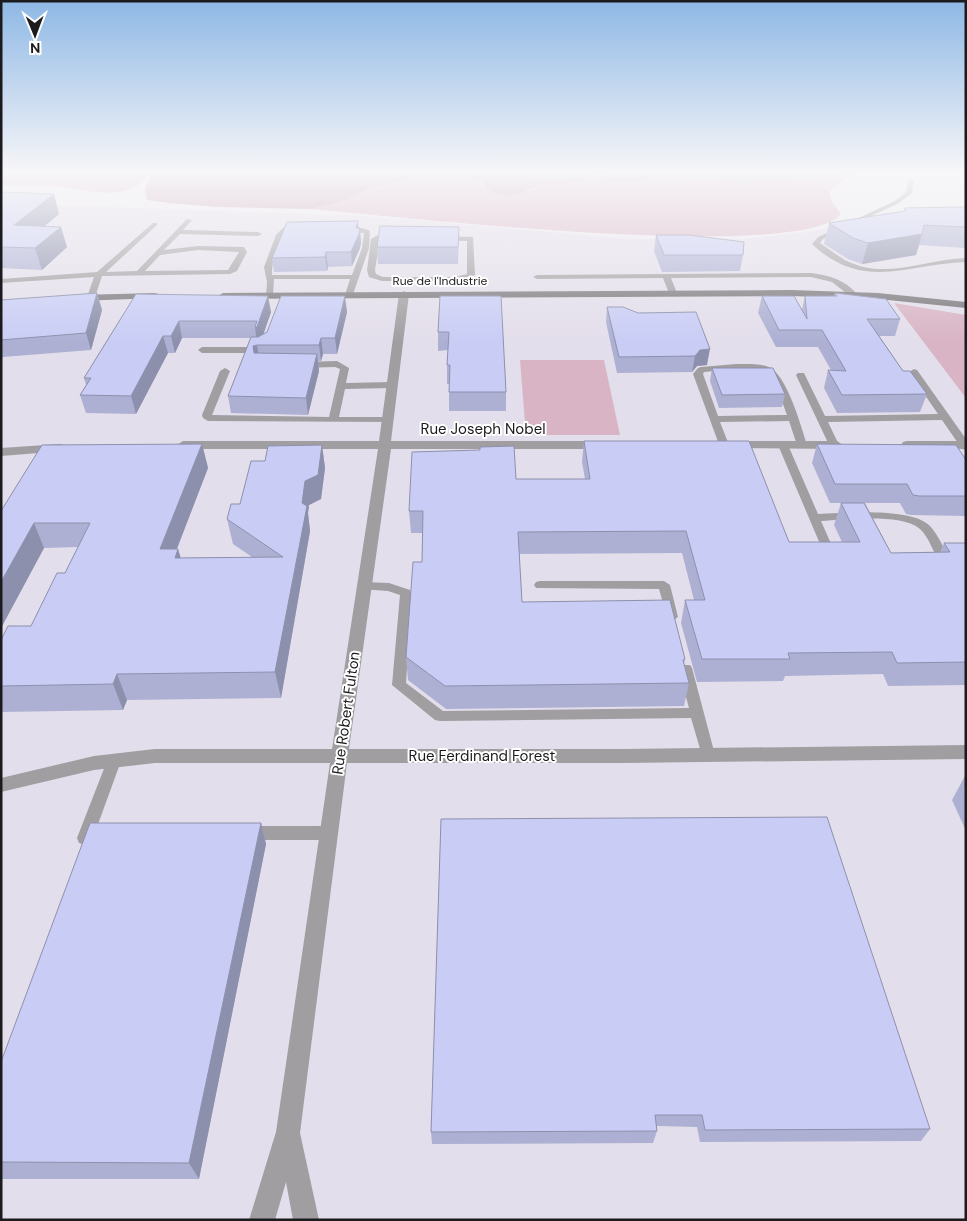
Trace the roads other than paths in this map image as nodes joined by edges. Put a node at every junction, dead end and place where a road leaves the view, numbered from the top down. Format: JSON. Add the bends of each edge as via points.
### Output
{"nodes":[{"id":1,"x":151,"y":228,"type":"edge"},
{"id":2,"x":182,"y":228,"type":"edge"},
{"id":3,"x":309,"y":228,"type":"edge"},
{"id":4,"x":841,"y":228,"type":"edge"},
{"id":5,"x":336,"y":229,"type":"edge"},
{"id":6,"x":178,"y":232,"type":"junction"},
{"id":7,"x":258,"y":234,"type":"dead end"},
{"id":8,"x":158,"y":253,"type":"junction"},
{"id":9,"x":966,"y":260,"type":"edge"},
{"id":10,"x":139,"y":273,"type":"junction"},
{"id":11,"x":99,"y":274,"type":"junction"},
{"id":12,"x":666,"y":276,"type":"junction"},
{"id":13,"x":270,"y":277,"type":"junction"},
{"id":14,"x":353,"y":277,"type":"junction"},
{"id":15,"x":537,"y":277,"type":"dead end"},
{"id":16,"x":382,"y":279,"type":"junction"},
{"id":17,"x":455,"y":279,"type":"junction"},
{"id":18,"x":1,"y":281,"type":"edge"},
{"id":19,"x":454,"y":293,"type":"junction"},
{"id":20,"x":673,"y":293,"type":"junction"},
{"id":21,"x":349,"y":294,"type":"junction"},
{"id":22,"x":381,"y":294,"type":"junction"},
{"id":23,"x":404,"y":294,"type":"junction"},
{"id":24,"x":852,"y":294,"type":"junction"},
{"id":25,"x":269,"y":295,"type":"junction"},
{"id":26,"x":162,"y":296,"type":"edge"},
{"id":27,"x":211,"y":296,"type":"edge"},
{"id":28,"x":878,"y":296,"type":"junction"},
{"id":29,"x":91,"y":297,"type":"junction"},
{"id":30,"x":71,"y":298,"type":"edge"},
{"id":31,"x":966,"y":305,"type":"edge"},
{"id":32,"x":966,"y":311,"type":"edge"},
{"id":33,"x":268,"y":338,"type":"edge"},
{"id":34,"x":202,"y":350,"type":"dead end"},
{"id":35,"x":289,"y":366,"type":"edge"},
{"id":36,"x":225,"y":371,"type":"dead end"},
{"id":37,"x":914,"y":372,"type":"dead end"},
{"id":38,"x":801,"y":375,"type":"dead end"},
{"id":39,"x":392,"y":385,"type":"junction"},
{"id":40,"x":341,"y":386,"type":"junction"},
{"id":41,"x":945,"y":417,"type":"junction"},
{"id":42,"x":792,"y":418,"type":"junction"},
{"id":43,"x":714,"y":419,"type":"junction"},
{"id":44,"x":822,"y":419,"type":"junction"},
{"id":45,"x":333,"y":420,"type":"junction"},
{"id":46,"x":388,"y":420,"type":"junction"},
{"id":47,"x":167,"y":445,"type":"edge"},
{"id":48,"x":385,"y":445,"type":"junction"},
{"id":49,"x":614,"y":445,"type":"edge"},
{"id":50,"x":719,"y":445,"type":"joint"},
{"id":51,"x":783,"y":445,"type":"junction"},
{"id":52,"x":802,"y":445,"type":"junction"},
{"id":53,"x":834,"y":445,"type":"junction"},
{"id":54,"x":852,"y":445,"type":"edge"},
{"id":55,"x":899,"y":445,"type":"edge"},
{"id":56,"x":965,"y":446,"type":"edge"},
{"id":57,"x":73,"y":447,"type":"edge"},
{"id":58,"x":1,"y":452,"type":"edge"},
{"id":59,"x":814,"y":518,"type":"junction"},
{"id":60,"x":830,"y":555,"type":"edge"},
{"id":61,"x":944,"y":560,"type":"edge"},
{"id":62,"x":540,"y":585,"type":"dead end"},
{"id":63,"x":364,"y":586,"type":"junction"},
{"id":64,"x":676,"y":631,"type":"edge"},
{"id":65,"x":683,"y":658,"type":"edge"},
{"id":66,"x":697,"y":713,"type":"junction"},
{"id":67,"x":966,"y":752,"type":"edge"},
{"id":68,"x":340,"y":755,"type":"junction"},
{"id":69,"x":708,"y":755,"type":"junction"},
{"id":70,"x":114,"y":761,"type":"junction"},
{"id":71,"x":1,"y":784,"type":"edge"},
{"id":72,"x":107,"y":833,"type":"edge"},
{"id":73,"x":234,"y":833,"type":"edge"},
{"id":74,"x":330,"y":833,"type":"junction"},
{"id":75,"x":288,"y":1132,"type":"junction"},
{"id":76,"x":262,"y":1220,"type":"edge"},
{"id":77,"x":306,"y":1220,"type":"edge"}],
"edges":[{"from":1,"to":11,"type":"lane"},
{"from":2,"to":6,"type":"lane"},
{"from":3,"to":13,"type":"lane","via":[[283,230],[268,267]]},
{"from":4,"to":9,"type":"lane","via":[[820,238],[816,244],[850,265],[865,269],[889,270],[938,261]]},
{"from":5,"to":14,"type":"lane","via":[[368,232],[360,266]]},
{"from":6,"to":7,"type":"lane"},
{"from":6,"to":8,"type":"lane"},
{"from":8,"to":10,"type":"lane"},
{"from":8,"to":10,"type":"lane","via":[[198,248],[243,252],[230,272]]},
{"from":10,"to":11,"type":"lane"},
{"from":11,"to":18,"type":"lane"},
{"from":11,"to":29,"type":"lane"},
{"from":12,"to":15,"type":"lane"},
{"from":12,"to":20,"type":"lane"},
{"from":12,"to":24,"type":"lane","via":[[812,274],[841,283]]},
{"from":13,"to":14,"type":"lane"},
{"from":13,"to":25,"type":"lane"},
{"from":14,"to":21,"type":"lane"},
{"from":16,"to":17,"type":"lane"},
{"from":16,"to":17,"type":"lane","via":[[372,275],[371,270],[375,239],[470,239],[471,275]]},
{"from":16,"to":22,"type":"lane"},
{"from":17,"to":19,"type":"lane"},
{"from":19,"to":20,"type":"main road","name":"Rue de l'Industrie"},
{"from":19,"to":23,"type":"main road","name":"Rue de l'Industrie"},
{"from":20,"to":24,"type":"main road","name":"Rue de l'Industrie"},
{"from":21,"to":22,"type":"main road","name":"Rue de l'Industrie"},
{"from":21,"to":25,"type":"main road","name":"Rue de l'Industrie","via":[[281,299]]},
{"from":22,"to":23,"type":"main road","name":"Rue de l'Industrie"},
{"from":23,"to":39,"type":"street","name":"Rue Robert Fulton"},
{"from":24,"to":28,"type":"main road","name":"Rue de l'Industrie"},
{"from":25,"to":27,"type":"main road","name":"Rue de l'Industrie"},
{"from":26,"to":29,"type":"main road"},
{"from":28,"to":31,"type":"main road","name":"Rue de l'Industrie"},
{"from":28,"to":32,"type":"main road","name":"Rue de l'Industrie"},
{"from":29,"to":30,"type":"main road"},
{"from":33,"to":34,"type":"lane","via":[[260,349]]},
{"from":35,"to":40,"type":"lane","via":[[343,366]]},
{"from":36,"to":45,"type":"lane","via":[[208,418]]},
{"from":37,"to":41,"type":"lane"},
{"from":38,"to":44,"type":"lane"},
{"from":39,"to":40,"type":"lane"},
{"from":39,"to":46,"type":"street","name":"Rue Robert Fulton"},
{"from":40,"to":45,"type":"lane"},
{"from":41,"to":44,"type":"lane"},
{"from":41,"to":56,"type":"lane"},
{"from":42,"to":43,"type":"lane"},
{"from":42,"to":43,"type":"lane","via":[[774,375],[764,368],[742,367],[701,370],[698,374]]},
{"from":42,"to":52,"type":"lane"},
{"from":43,"to":50,"type":"lane"},
{"from":44,"to":53,"type":"lane"},
{"from":45,"to":46,"type":"lane"},
{"from":46,"to":48,"type":"street","name":"Rue Robert Fulton"},
{"from":47,"to":48,"type":"street","name":"Rue Joseph Nobel"},
{"from":48,"to":49,"type":"street","name":"Rue Joseph Nobel"},
{"from":48,"to":63,"type":"street","name":"Rue Robert Fulton"},
{"from":50,"to":51,"type":"street"},
{"from":51,"to":52,"type":"street"},
{"from":51,"to":59,"type":"lane"},
{"from":52,"to":53,"type":"street"},
{"from":53,"to":54,"type":"street"},
{"from":55,"to":56,"type":"street"},
{"from":57,"to":58,"type":"street"},
{"from":59,"to":60,"type":"lane"},
{"from":59,"to":61,"type":"lane","via":[[892,516],[913,522],[923,526]]},
{"from":62,"to":64,"type":"lane","via":[[664,585]]},
{"from":63,"to":66,"type":"lane","via":[[389,587],[406,593],[399,685],[440,716]]},
{"from":63,"to":68,"type":"street","name":"Rue Robert Fulton"},
{"from":65,"to":66,"type":"lane"},
{"from":66,"to":69,"type":"lane"},
{"from":67,"to":69,"type":"street","name":"Rue Ferdinand Forest"},
{"from":68,"to":69,"type":"street","name":"Rue Ferdinand Forest"},
{"from":68,"to":70,"type":"street","name":"Rue Ferdinand Forest","via":[[155,756]]},
{"from":68,"to":74,"type":"street","name":"Rue Robert Fulton"},
{"from":70,"to":71,"type":"street","name":"Rue Ferdinand Forest"},
{"from":70,"to":72,"type":"lane","via":[[86,836]]},
{"from":73,"to":74,"type":"lane"},
{"from":74,"to":75,"type":"street","name":"Rue Robert Fulton"},
{"from":75,"to":76,"type":"street","name":"Rue Robert Fulton"},
{"from":75,"to":77,"type":"street","name":"Rue Robert Fulton"}]}
